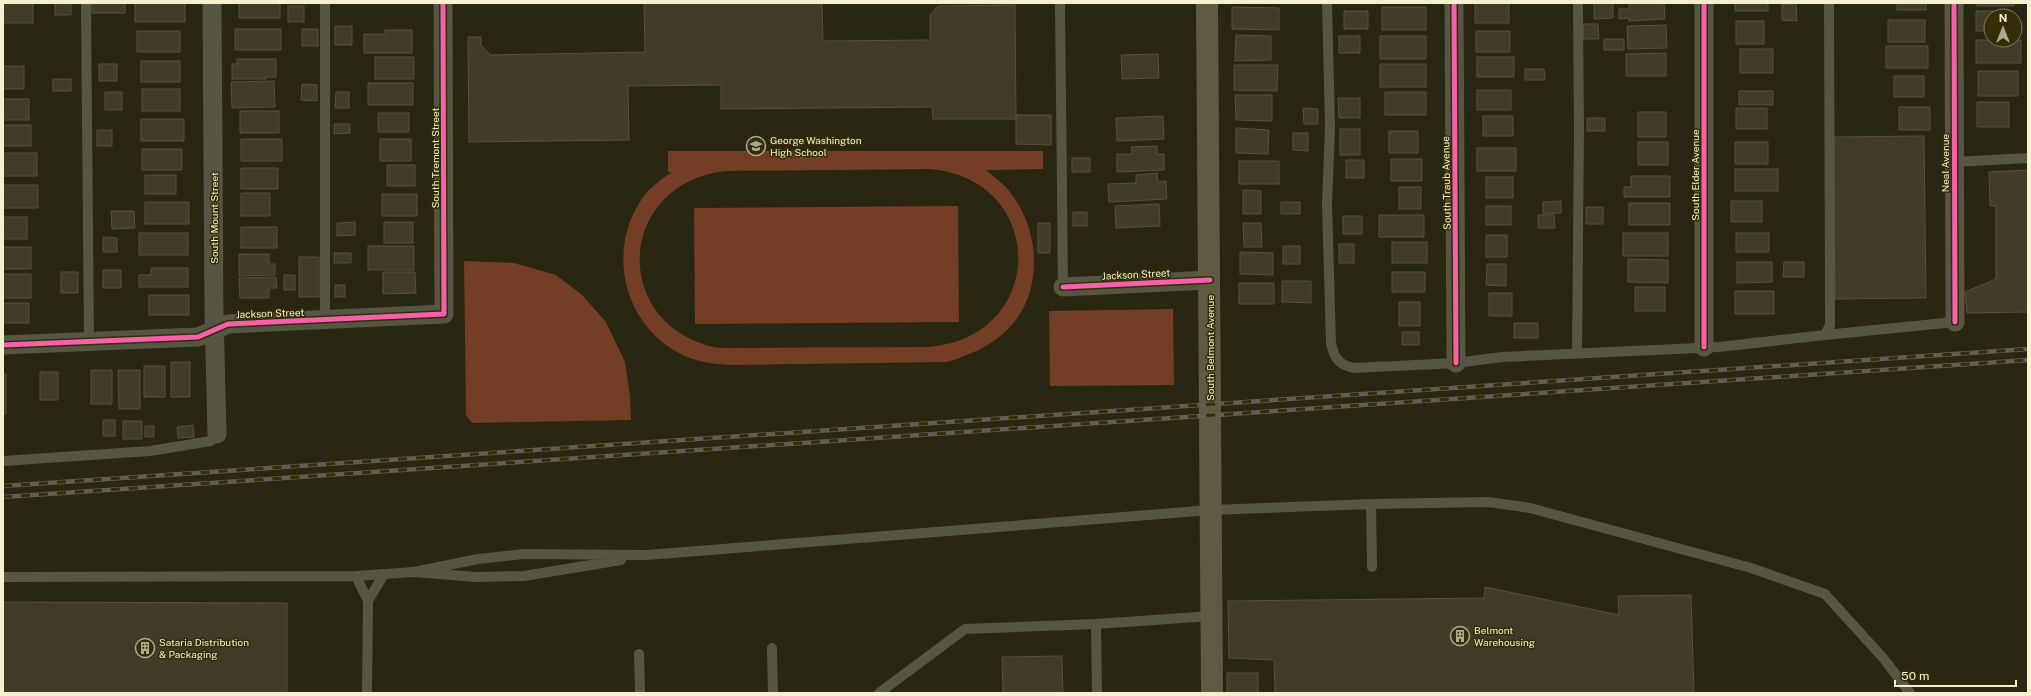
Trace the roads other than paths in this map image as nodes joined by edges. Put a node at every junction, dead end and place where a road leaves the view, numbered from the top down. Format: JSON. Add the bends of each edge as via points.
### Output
{"nodes":[{"id":1,"x":86,"y":3,"type":"edge"},
{"id":2,"x":212,"y":3,"type":"edge"},
{"id":3,"x":325,"y":3,"type":"edge"},
{"id":4,"x":443,"y":3,"type":"edge"},
{"id":5,"x":1060,"y":3,"type":"edge"},
{"id":6,"x":1207,"y":3,"type":"edge"},
{"id":7,"x":1327,"y":3,"type":"edge"},
{"id":8,"x":1454,"y":3,"type":"edge"},
{"id":9,"x":1578,"y":3,"type":"edge"},
{"id":10,"x":1704,"y":3,"type":"edge"},
{"id":11,"x":1829,"y":3,"type":"edge"},
{"id":12,"x":1954,"y":3,"type":"edge"},
{"id":13,"x":2028,"y":158,"type":"edge"},
{"id":14,"x":1954,"y":162,"type":"junction"},
{"id":15,"x":1210,"y":280,"type":"junction"},
{"id":16,"x":1063,"y":286,"type":"joint"},
{"id":17,"x":444,"y":314,"type":"joint"},
{"id":18,"x":325,"y":320,"type":"junction"},
{"id":19,"x":1955,"y":322,"type":"joint"},
{"id":20,"x":214,"y":330,"type":"junction"},
{"id":21,"x":1825,"y":335,"type":"junction"},
{"id":22,"x":89,"y":342,"type":"junction"},
{"id":23,"x":3,"y":345,"type":"edge"},
{"id":24,"x":1704,"y":347,"type":"junction"},
{"id":25,"x":1577,"y":353,"type":"junction"},
{"id":26,"x":1456,"y":363,"type":"junction"},
{"id":27,"x":217,"y":434,"type":"joint"},
{"id":28,"x":3,"y":461,"type":"edge"},
{"id":29,"x":1371,"y":504,"type":"junction"},
{"id":30,"x":1211,"y":510,"type":"junction"},
{"id":31,"x":647,"y":555,"type":"junction"},
{"id":32,"x":1372,"y":567,"type":"dead end"},
{"id":33,"x":414,"y":572,"type":"junction"},
{"id":34,"x":384,"y":574,"type":"junction"},
{"id":35,"x":356,"y":576,"type":"junction"},
{"id":36,"x":3,"y":577,"type":"edge"},
{"id":37,"x":368,"y":601,"type":"junction"},
{"id":38,"x":1212,"y":616,"type":"junction"},
{"id":39,"x":1096,"y":624,"type":"junction"},
{"id":40,"x":772,"y":648,"type":"dead end"},
{"id":41,"x":639,"y":654,"type":"dead end"},
{"id":42,"x":367,"y":693,"type":"edge"},
{"id":43,"x":640,"y":693,"type":"edge"},
{"id":44,"x":773,"y":693,"type":"edge"},
{"id":45,"x":879,"y":693,"type":"edge"},
{"id":46,"x":1097,"y":693,"type":"edge"},
{"id":47,"x":1212,"y":693,"type":"edge"},
{"id":48,"x":1910,"y":693,"type":"edge"}],
"edges":[{"from":1,"to":22,"type":"lane"},
{"from":2,"to":20,"type":"street","name":"South Mount Street"},
{"from":3,"to":18,"type":"lane"},
{"from":4,"to":17,"type":"street","name":"South Tremont Street"},
{"from":5,"to":16,"type":"lane"},
{"from":6,"to":15,"type":"main road","name":"South Belmont Avenue"},
{"from":7,"to":26,"type":"lane","via":[[1330,127],[1328,212],[1331,343],[1334,355],[1343,366],[1354,368]]},
{"from":8,"to":26,"type":"street","name":"South Traub Avenue"},
{"from":9,"to":25,"type":"lane"},
{"from":10,"to":24,"type":"street","name":"South Elder Avenue"},
{"from":11,"to":21,"type":"lane","via":[[1830,325]]},
{"from":12,"to":14,"type":"street","name":"Neal Avenue"},
{"from":13,"to":14,"type":"lane"},
{"from":14,"to":19,"type":"street","name":"Neal Avenue"},
{"from":15,"to":16,"type":"street","name":"Jackson Street"},
{"from":15,"to":30,"type":"main road","name":"South Belmont Avenue"},
{"from":17,"to":18,"type":"street","name":"Jackson Street"},
{"from":18,"to":20,"type":"street","name":"Jackson Street","via":[[228,324]]},
{"from":19,"to":21,"type":"lane"},
{"from":20,"to":22,"type":"street","name":"Jackson Street","via":[[198,337]]},
{"from":20,"to":27,"type":"street","name":"South Mount Street"},
{"from":21,"to":24,"type":"lane"},
{"from":22,"to":23,"type":"street","name":"Jackson Street"},
{"from":24,"to":25,"type":"lane"},
{"from":25,"to":26,"type":"lane","via":[[1502,357]]},
{"from":27,"to":28,"type":"lane","via":[[211,441],[150,451]]},
{"from":29,"to":30,"type":"lane"},
{"from":29,"to":32,"type":"lane"},
{"from":29,"to":48,"type":"lane","via":[[1489,502],[1530,508],[1751,568],[1825,594],[1884,659]]},
{"from":30,"to":31,"type":"lane"},
{"from":30,"to":38,"type":"main road","name":"South Belmont Avenue"},
{"from":31,"to":33,"type":"lane","via":[[523,554],[478,559]]},
{"from":31,"to":33,"type":"lane","via":[[524,576],[476,577]]},
{"from":33,"to":34,"type":"lane"},
{"from":34,"to":35,"type":"lane"},
{"from":34,"to":37,"type":"lane"},
{"from":35,"to":36,"type":"lane"},
{"from":35,"to":37,"type":"lane"},
{"from":37,"to":42,"type":"lane"},
{"from":38,"to":39,"type":"lane"},
{"from":38,"to":47,"type":"main road","name":"South Belmont Avenue"},
{"from":39,"to":45,"type":"lane","via":[[965,629]]},
{"from":39,"to":46,"type":"lane"},
{"from":40,"to":44,"type":"lane"},
{"from":41,"to":43,"type":"lane"}]}
